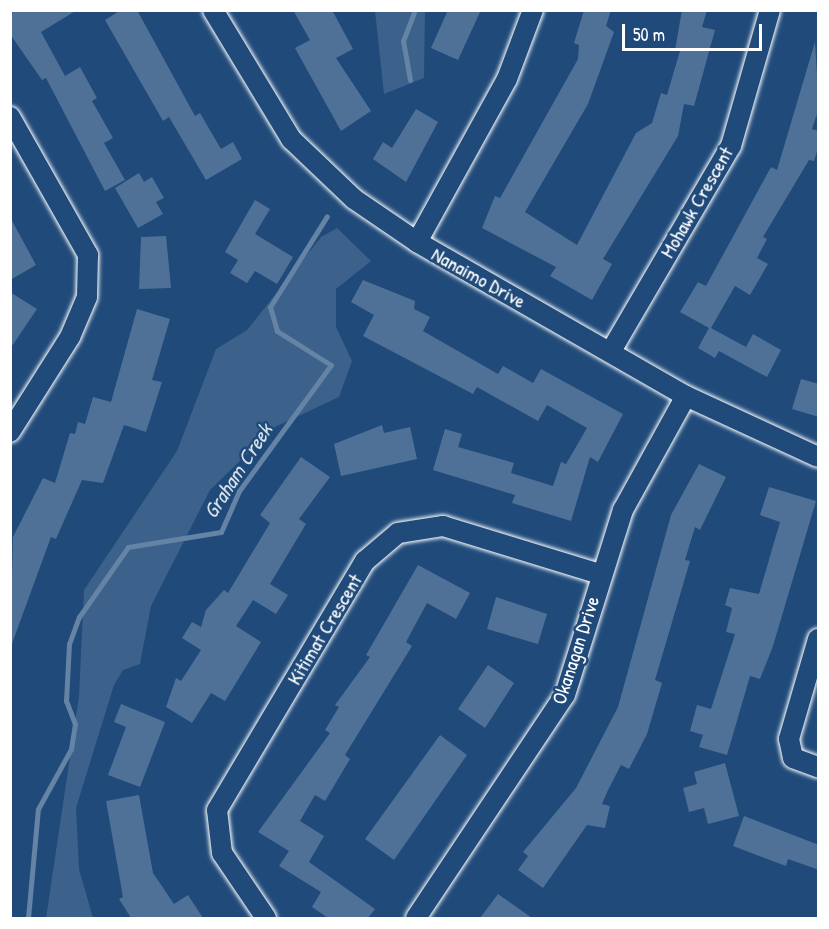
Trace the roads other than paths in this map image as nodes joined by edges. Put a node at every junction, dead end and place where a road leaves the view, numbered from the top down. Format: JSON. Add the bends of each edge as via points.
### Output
{"nodes":[{"id":1,"x":213,"y":10,"type":"edge"},
{"id":2,"x":533,"y":10,"type":"edge"},
{"id":3,"x":770,"y":10,"type":"edge"},
{"id":4,"x":10,"y":117,"type":"edge"},
{"id":5,"x":417,"y":242,"type":"junction"},
{"id":6,"x":611,"y":351,"type":"junction"},
{"id":7,"x":686,"y":396,"type":"junction"},
{"id":8,"x":10,"y":432,"type":"edge"},
{"id":9,"x":819,"y":457,"type":"edge"},
{"id":10,"x":600,"y":574,"type":"junction"},
{"id":11,"x":819,"y":639,"type":"edge"},
{"id":12,"x":819,"y":767,"type":"edge"},
{"id":13,"x":266,"y":918,"type":"edge"},
{"id":14,"x":416,"y":918,"type":"edge"}],
"edges":[{"from":1,"to":5,"type":"street","name":"Nanaimo Drive","via":[[291,139],[354,199]]},
{"from":2,"to":5,"type":"street","via":[[507,79]]},
{"from":3,"to":6,"type":"street","name":"Mohawk Crescent","via":[[731,147]]},
{"from":4,"to":8,"type":"street","via":[[88,255],[87,297],[70,337]]},
{"from":5,"to":6,"type":"street","name":"Nanaimo Drive"},
{"from":6,"to":7,"type":"street","name":"Nanaimo Drive"},
{"from":7,"to":9,"type":"street","name":"Nanaimo Drive"},
{"from":7,"to":10,"type":"street","name":"Okanagan Drive","via":[[623,510]]},
{"from":10,"to":13,"type":"street","name":"Kitimat Crescent","via":[[443,526],[398,533],[365,561],[217,810],[222,853]]},
{"from":10,"to":14,"type":"street","name":"Okanagan Drive","via":[[565,695]]},
{"from":11,"to":12,"type":"street","via":[[789,739],[793,758]]}]}
